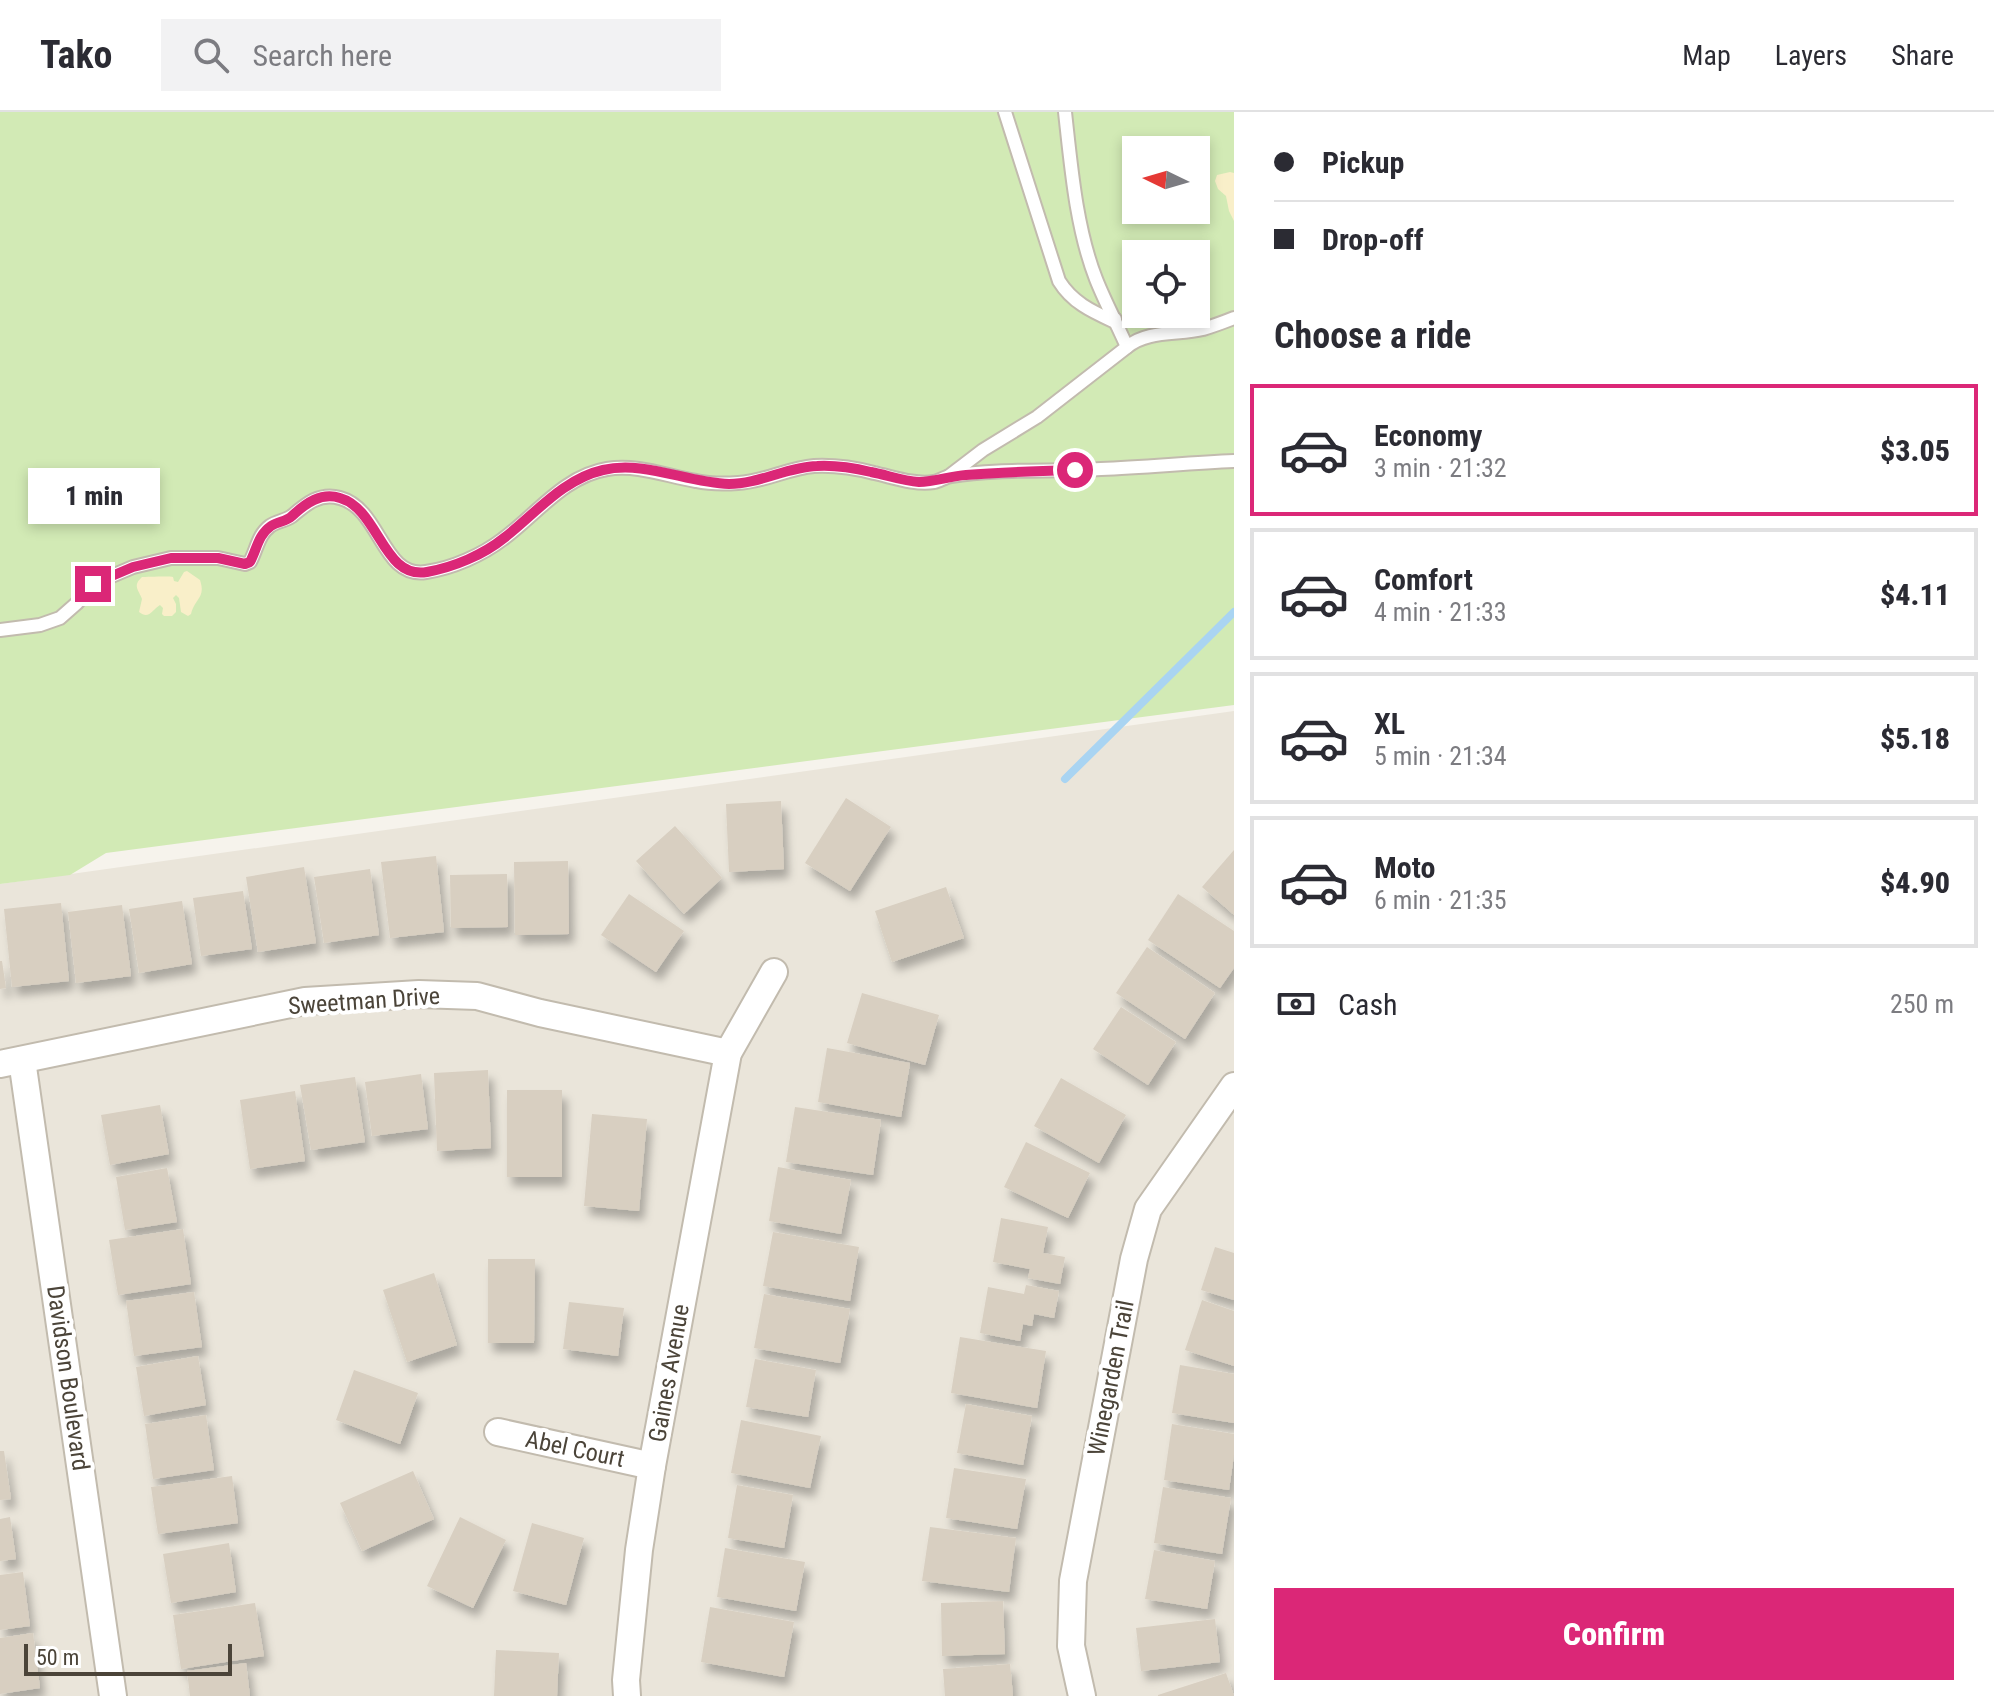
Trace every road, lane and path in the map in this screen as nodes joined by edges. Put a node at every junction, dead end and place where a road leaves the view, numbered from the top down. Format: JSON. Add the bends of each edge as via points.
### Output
{"nodes":[{"id":1,"x":1005,"y":112,"type":"edge"},
{"id":2,"x":1065,"y":112,"type":"edge"},
{"id":3,"x":1234,"y":318,"type":"edge"},
{"id":4,"x":1115,"y":319,"type":"junction"},
{"id":5,"x":1127,"y":347,"type":"junction"},
{"id":6,"x":1234,"y":461,"type":"edge"},
{"id":7,"x":948,"y":476,"type":"junction"},
{"id":8,"x":0,"y":630,"type":"edge"},
{"id":9,"x":774,"y":972,"type":"dead end"},
{"id":10,"x":728,"y":1053,"type":"junction"},
{"id":11,"x":11,"y":1062,"type":"edge"},
{"id":12,"x":1234,"y":1086,"type":"edge"},
{"id":13,"x":498,"y":1432,"type":"dead end"},
{"id":14,"x":652,"y":1466,"type":"junction"},
{"id":15,"x":113,"y":1696,"type":"edge"},
{"id":16,"x":627,"y":1696,"type":"edge"},
{"id":17,"x":1082,"y":1696,"type":"edge"}],
"edges":[{"from":1,"to":4,"type":"lane","via":[[1059,281],[1090,311]]},
{"from":2,"to":4,"type":"lane","via":[[1083,234]]},
{"from":3,"to":5,"type":"lane","via":[[1202,329],[1145,337]]},
{"from":4,"to":5,"type":"lane"},
{"from":5,"to":7,"type":"lane","via":[[1037,417]]},
{"from":6,"to":7,"type":"lane"},
{"from":7,"to":8,"type":"lane","via":[[914,482],[815,466],[722,483],[649,470],[605,469],[561,490],[489,548],[424,573],[398,564],[354,503],[326,496],[271,526],[250,562],[171,558],[133,567],[93,584],[60,618]]},
{"from":9,"to":10,"type":"street","name":"Gaines Avenue"},
{"from":10,"to":11,"type":"street","name":"Sweetman Drive","via":[[477,996],[419,994],[305,1001]]},
{"from":10,"to":14,"type":"street","name":"Gaines Avenue"},
{"from":11,"to":15,"type":"street","name":"Davidson Boulevard"},
{"from":12,"to":17,"type":"street","name":"Winegarden Trail","via":[[1148,1209],[1134,1259],[1073,1581],[1071,1646]]},
{"from":13,"to":14,"type":"street","name":"Abel Court"},
{"from":14,"to":16,"type":"street","name":"Gaines Avenue"}]}
